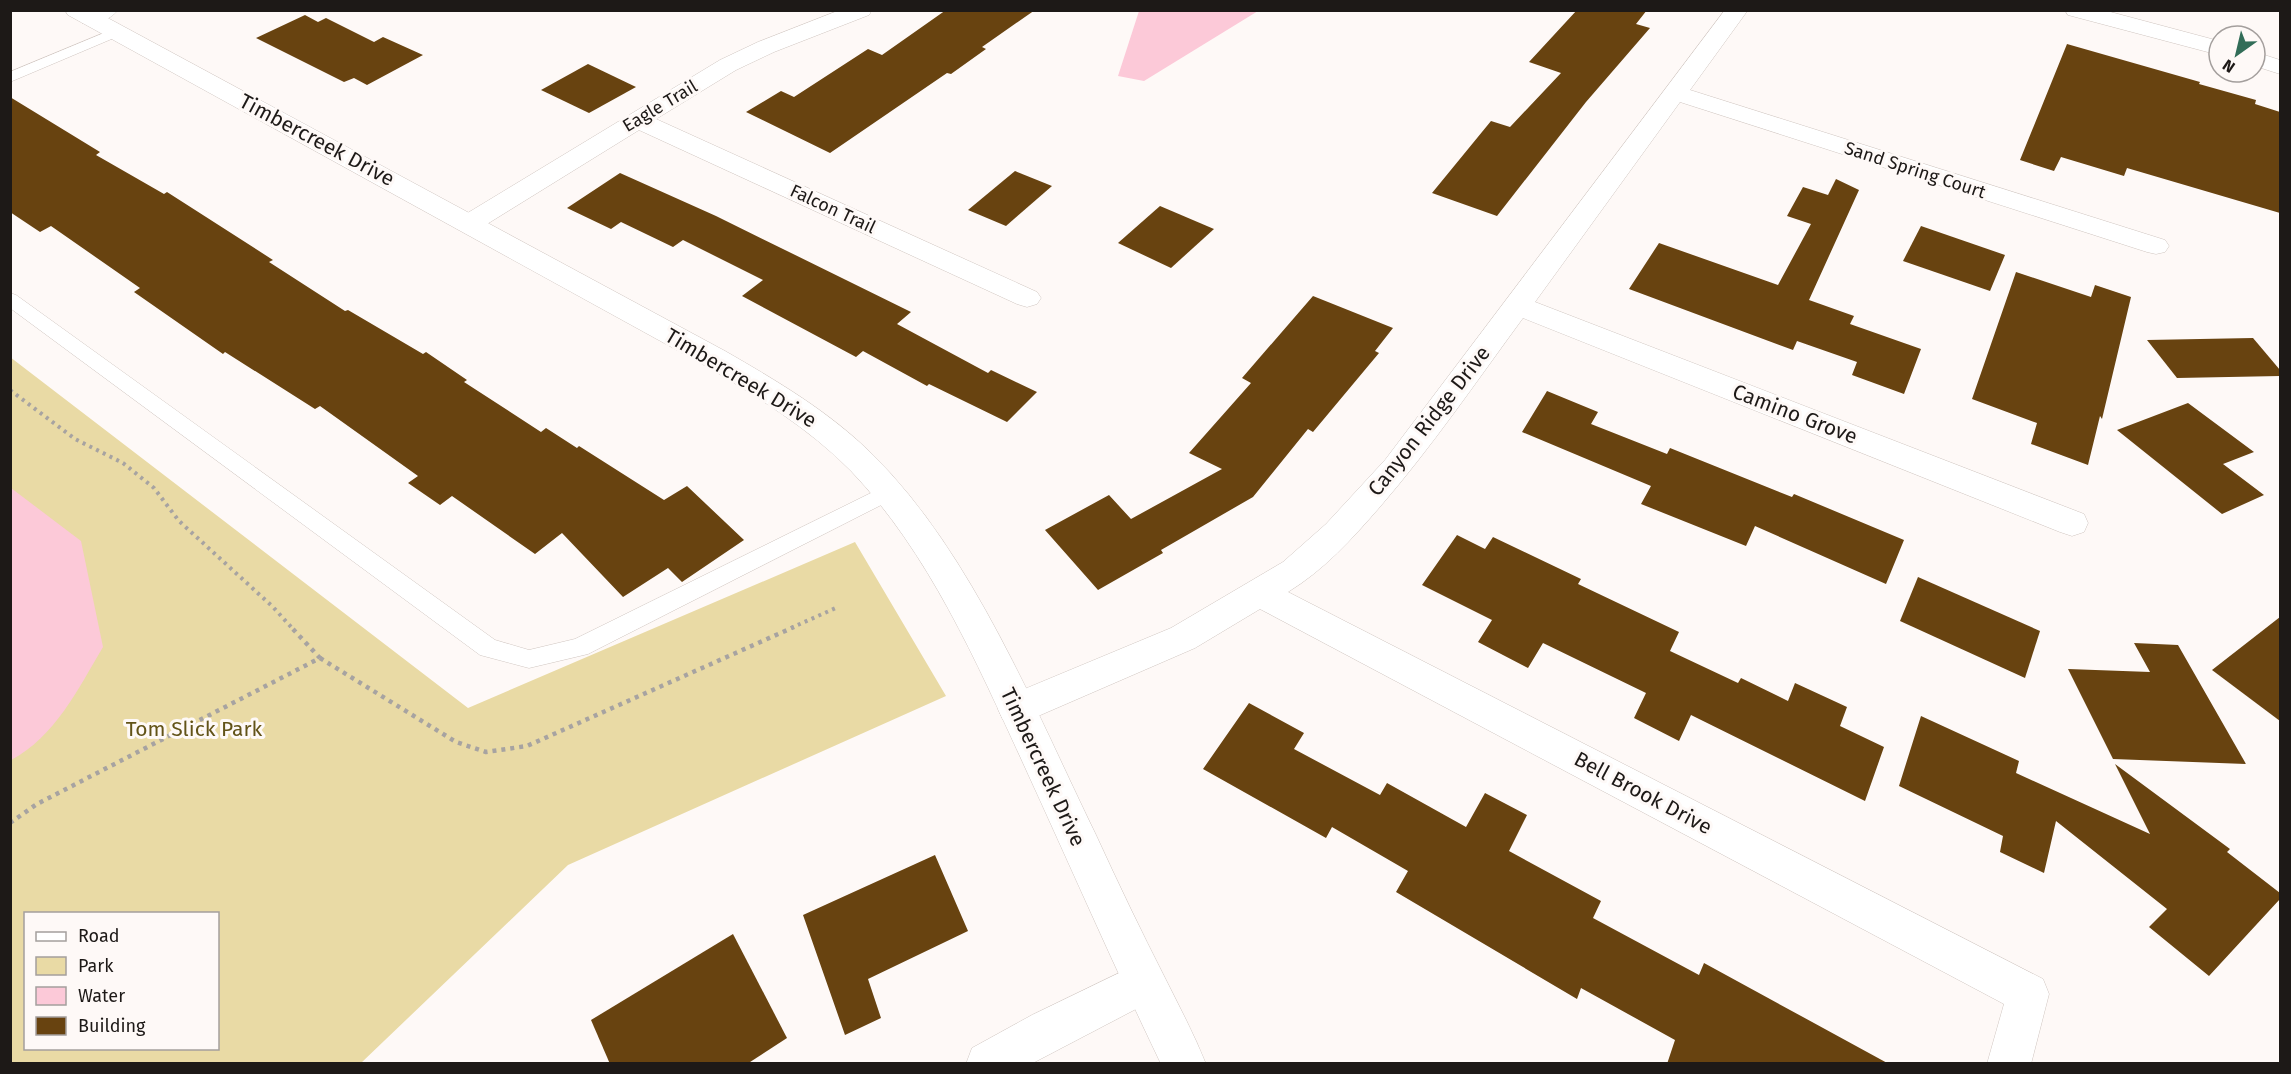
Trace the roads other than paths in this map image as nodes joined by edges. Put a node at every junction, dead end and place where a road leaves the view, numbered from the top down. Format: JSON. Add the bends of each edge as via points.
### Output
{"nodes":[{"id":1,"x":861,"y":10,"type":"edge"},
{"id":2,"x":1737,"y":10,"type":"edge"},
{"id":3,"x":2076,"y":10,"type":"edge"},
{"id":4,"x":97,"y":18,"type":"edge"},
{"id":5,"x":2207,"y":45,"type":"edge"},
{"id":6,"x":10,"y":78,"type":"edge"},
{"id":7,"x":1676,"y":93,"type":"junction"},
{"id":8,"x":638,"y":120,"type":"junction"},
{"id":9,"x":470,"y":223,"type":"junction"},
{"id":10,"x":2156,"y":246,"type":"dead end"},
{"id":11,"x":1027,"y":298,"type":"dead end"},
{"id":12,"x":10,"y":299,"type":"edge"},
{"id":13,"x":1517,"y":305,"type":"junction"},
{"id":14,"x":888,"y":493,"type":"junction"},
{"id":15,"x":2072,"y":523,"type":"dead end"},
{"id":16,"x":1258,"y":592,"type":"junction"},
{"id":17,"x":1016,"y":709,"type":"junction"},
{"id":18,"x":1144,"y":982,"type":"junction"},
{"id":19,"x":988,"y":1064,"type":"edge"},
{"id":20,"x":1184,"y":1064,"type":"edge"},
{"id":21,"x":2009,"y":1064,"type":"edge"}],
"edges":[{"from":1,"to":8,"type":"street","name":"Eagle Trail","via":[[728,65]]},
{"from":2,"to":7,"type":"street","name":"Canyon Ridge Drive"},
{"from":3,"to":5,"type":"street"},
{"from":4,"to":6,"type":"lane"},
{"from":4,"to":9,"type":"street","name":"Timbercreek Drive"},
{"from":7,"to":10,"type":"street","name":"Sand Spring Court"},
{"from":7,"to":13,"type":"street","name":"Canyon Ridge Drive"},
{"from":8,"to":9,"type":"street","name":"Eagle Trail"},
{"from":8,"to":11,"type":"street","name":"Falcon Trail"},
{"from":9,"to":14,"type":"street","name":"Timbercreek Drive","via":[[745,377],[828,431]]},
{"from":12,"to":14,"type":"lane","via":[[488,648],[529,659],[580,647]]},
{"from":13,"to":15,"type":"street","name":"Camino Grove"},
{"from":13,"to":16,"type":"street","name":"Canyon Ridge Drive","via":[[1396,468],[1345,525],[1295,571]]},
{"from":14,"to":17,"type":"street","name":"Timbercreek Drive","via":[[954,590]]},
{"from":16,"to":17,"type":"street","name":"Canyon Ridge Drive","via":[[1183,638]]},
{"from":16,"to":21,"type":"street","name":"Bell Brook Drive","via":[[2028,994]]},
{"from":17,"to":18,"type":"street","name":"Timbercreek Drive"},
{"from":18,"to":19,"type":"street"},
{"from":18,"to":20,"type":"street","name":"Timbercreek Drive"}]}
